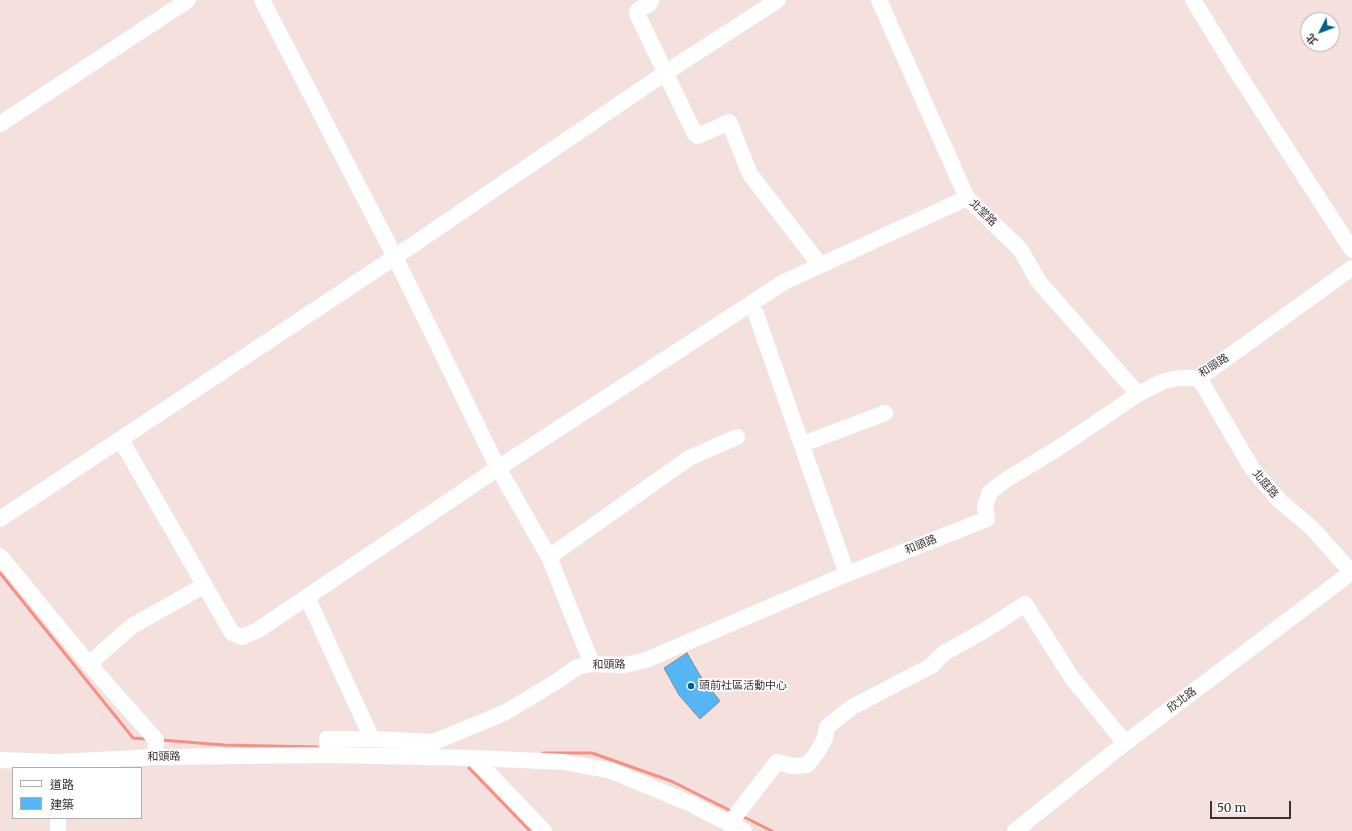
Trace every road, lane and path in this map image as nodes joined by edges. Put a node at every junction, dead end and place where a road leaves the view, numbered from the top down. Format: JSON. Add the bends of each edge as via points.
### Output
{"nodes":[{"id":1,"x":188,"y":0,"type":"edge"},
{"id":2,"x":262,"y":0,"type":"edge"},
{"id":3,"x":651,"y":0,"type":"edge"},
{"id":4,"x":778,"y":0,"type":"edge"},
{"id":5,"x":879,"y":0,"type":"edge"},
{"id":6,"x":1193,"y":0,"type":"edge"},
{"id":7,"x":665,"y":73,"type":"junction"},
{"id":8,"x":0,"y":124,"type":"edge"},
{"id":9,"x":967,"y":198,"type":"junction"},
{"id":10,"x":1352,"y":250,"type":"edge"},
{"id":11,"x":395,"y":256,"type":"junction"},
{"id":12,"x":820,"y":265,"type":"junction"},
{"id":13,"x":1352,"y":268,"type":"edge"},
{"id":14,"x":756,"y":314,"type":"dead end"},
{"id":15,"x":1199,"y":378,"type":"junction"},
{"id":16,"x":1138,"y":394,"type":"junction"},
{"id":17,"x":885,"y":413,"type":"dead end"},
{"id":18,"x":737,"y":437,"type":"dead end"},
{"id":19,"x":121,"y":440,"type":"junction"},
{"id":20,"x":802,"y":444,"type":"junction"},
{"id":21,"x":498,"y":468,"type":"junction"},
{"id":22,"x":0,"y":520,"type":"edge"},
{"id":23,"x":0,"y":556,"type":"edge"},
{"id":24,"x":549,"y":557,"type":"junction"},
{"id":25,"x":1352,"y":572,"type":"edge"},
{"id":26,"x":848,"y":574,"type":"junction"},
{"id":27,"x":205,"y":585,"type":"junction"},
{"id":28,"x":307,"y":597,"type":"junction"},
{"id":29,"x":89,"y":664,"type":"junction"},
{"id":30,"x":592,"y":664,"type":"junction"},
{"id":31,"x":372,"y":738,"type":"junction"},
{"id":32,"x":434,"y":742,"type":"junction"},
{"id":33,"x":1125,"y":743,"type":"junction"},
{"id":34,"x":329,"y":755,"type":"junction"},
{"id":35,"x":417,"y":756,"type":"junction"},
{"id":36,"x":155,"y":757,"type":"junction"},
{"id":37,"x":474,"y":758,"type":"junction"},
{"id":38,"x":0,"y":760,"type":"edge"},
{"id":39,"x":57,"y":765,"type":"edge"},
{"id":40,"x":58,"y":819,"type":"edge"},
{"id":41,"x":729,"y":824,"type":"junction"},
{"id":42,"x":58,"y":831,"type":"edge"},
{"id":43,"x":544,"y":831,"type":"edge"},
{"id":44,"x":744,"y":831,"type":"edge"},
{"id":45,"x":1015,"y":831,"type":"edge"}],
"edges":[{"from":1,"to":8,"type":"street"},
{"from":2,"to":11,"type":"street"},
{"from":3,"to":7,"type":"street","via":[[638,10],[637,14]]},
{"from":4,"to":7,"type":"street"},
{"from":5,"to":9,"type":"street","name":"北堂路"},
{"from":6,"to":10,"type":"street"},
{"from":7,"to":11,"type":"street"},
{"from":7,"to":12,"type":"street","via":[[695,134],[698,136],[729,122],[750,174]]},
{"from":9,"to":12,"type":"street"},
{"from":9,"to":16,"type":"street","name":"北堂路","via":[[1020,249],[1039,282]]},
{"from":11,"to":19,"type":"street"},
{"from":11,"to":21,"type":"street"},
{"from":12,"to":21,"type":"street","via":[[778,286]]},
{"from":13,"to":15,"type":"street","name":"和頭路"},
{"from":14,"to":20,"type":"street"},
{"from":15,"to":16,"type":"street","name":"和頭路","via":[[1164,381]]},
{"from":15,"to":25,"type":"street","name":"北庭路","via":[[1253,470],[1280,501],[1312,528]]},
{"from":16,"to":26,"type":"street","name":"和頭路","via":[[990,492],[985,506],[987,519]]},
{"from":17,"to":20,"type":"street"},
{"from":18,"to":24,"type":"street","via":[[689,458]]},
{"from":19,"to":22,"type":"street"},
{"from":19,"to":27,"type":"street"},
{"from":20,"to":26,"type":"street"},
{"from":21,"to":24,"type":"street"},
{"from":21,"to":28,"type":"street"},
{"from":23,"to":29,"type":"street"},
{"from":24,"to":30,"type":"street"},
{"from":25,"to":33,"type":"street","name":"欣北路"},
{"from":26,"to":30,"type":"street","name":"和頭路","via":[[646,660],[625,665]]},
{"from":27,"to":28,"type":"street","via":[[232,633],[242,637],[258,630]]},
{"from":27,"to":29,"type":"street","via":[[132,626]]},
{"from":28,"to":31,"type":"street"},
{"from":29,"to":36,"type":"street","via":[[156,740]]},
{"from":30,"to":32,"type":"street","name":"和頭路","via":[[576,667],[506,712]]},
{"from":31,"to":32,"type":"street","name":"和頭路"},
{"from":31,"to":34,"type":"street","name":"和頭路","via":[[327,739]]},
{"from":32,"to":35,"type":"street","name":"和頭路"},
{"from":33,"to":41,"type":"street","via":[[1072,678],[1025,604],[944,653],[931,666],[852,707],[827,727],[826,738],[807,766],[777,762]]},
{"from":33,"to":45,"type":"street","name":"欣北路"},
{"from":34,"to":35,"type":"street","name":"和頭路"},
{"from":34,"to":36,"type":"street","name":"和頭路"},
{"from":35,"to":37,"type":"street"},
{"from":36,"to":39,"type":"street","name":"和頭路"},
{"from":37,"to":41,"type":"street","via":[[564,762],[612,771],[689,803]]},
{"from":37,"to":43,"type":"street"},
{"from":38,"to":39,"type":"street","name":"和頭路"},
{"from":40,"to":42,"type":"street"},
{"from":41,"to":44,"type":"street"}]}
